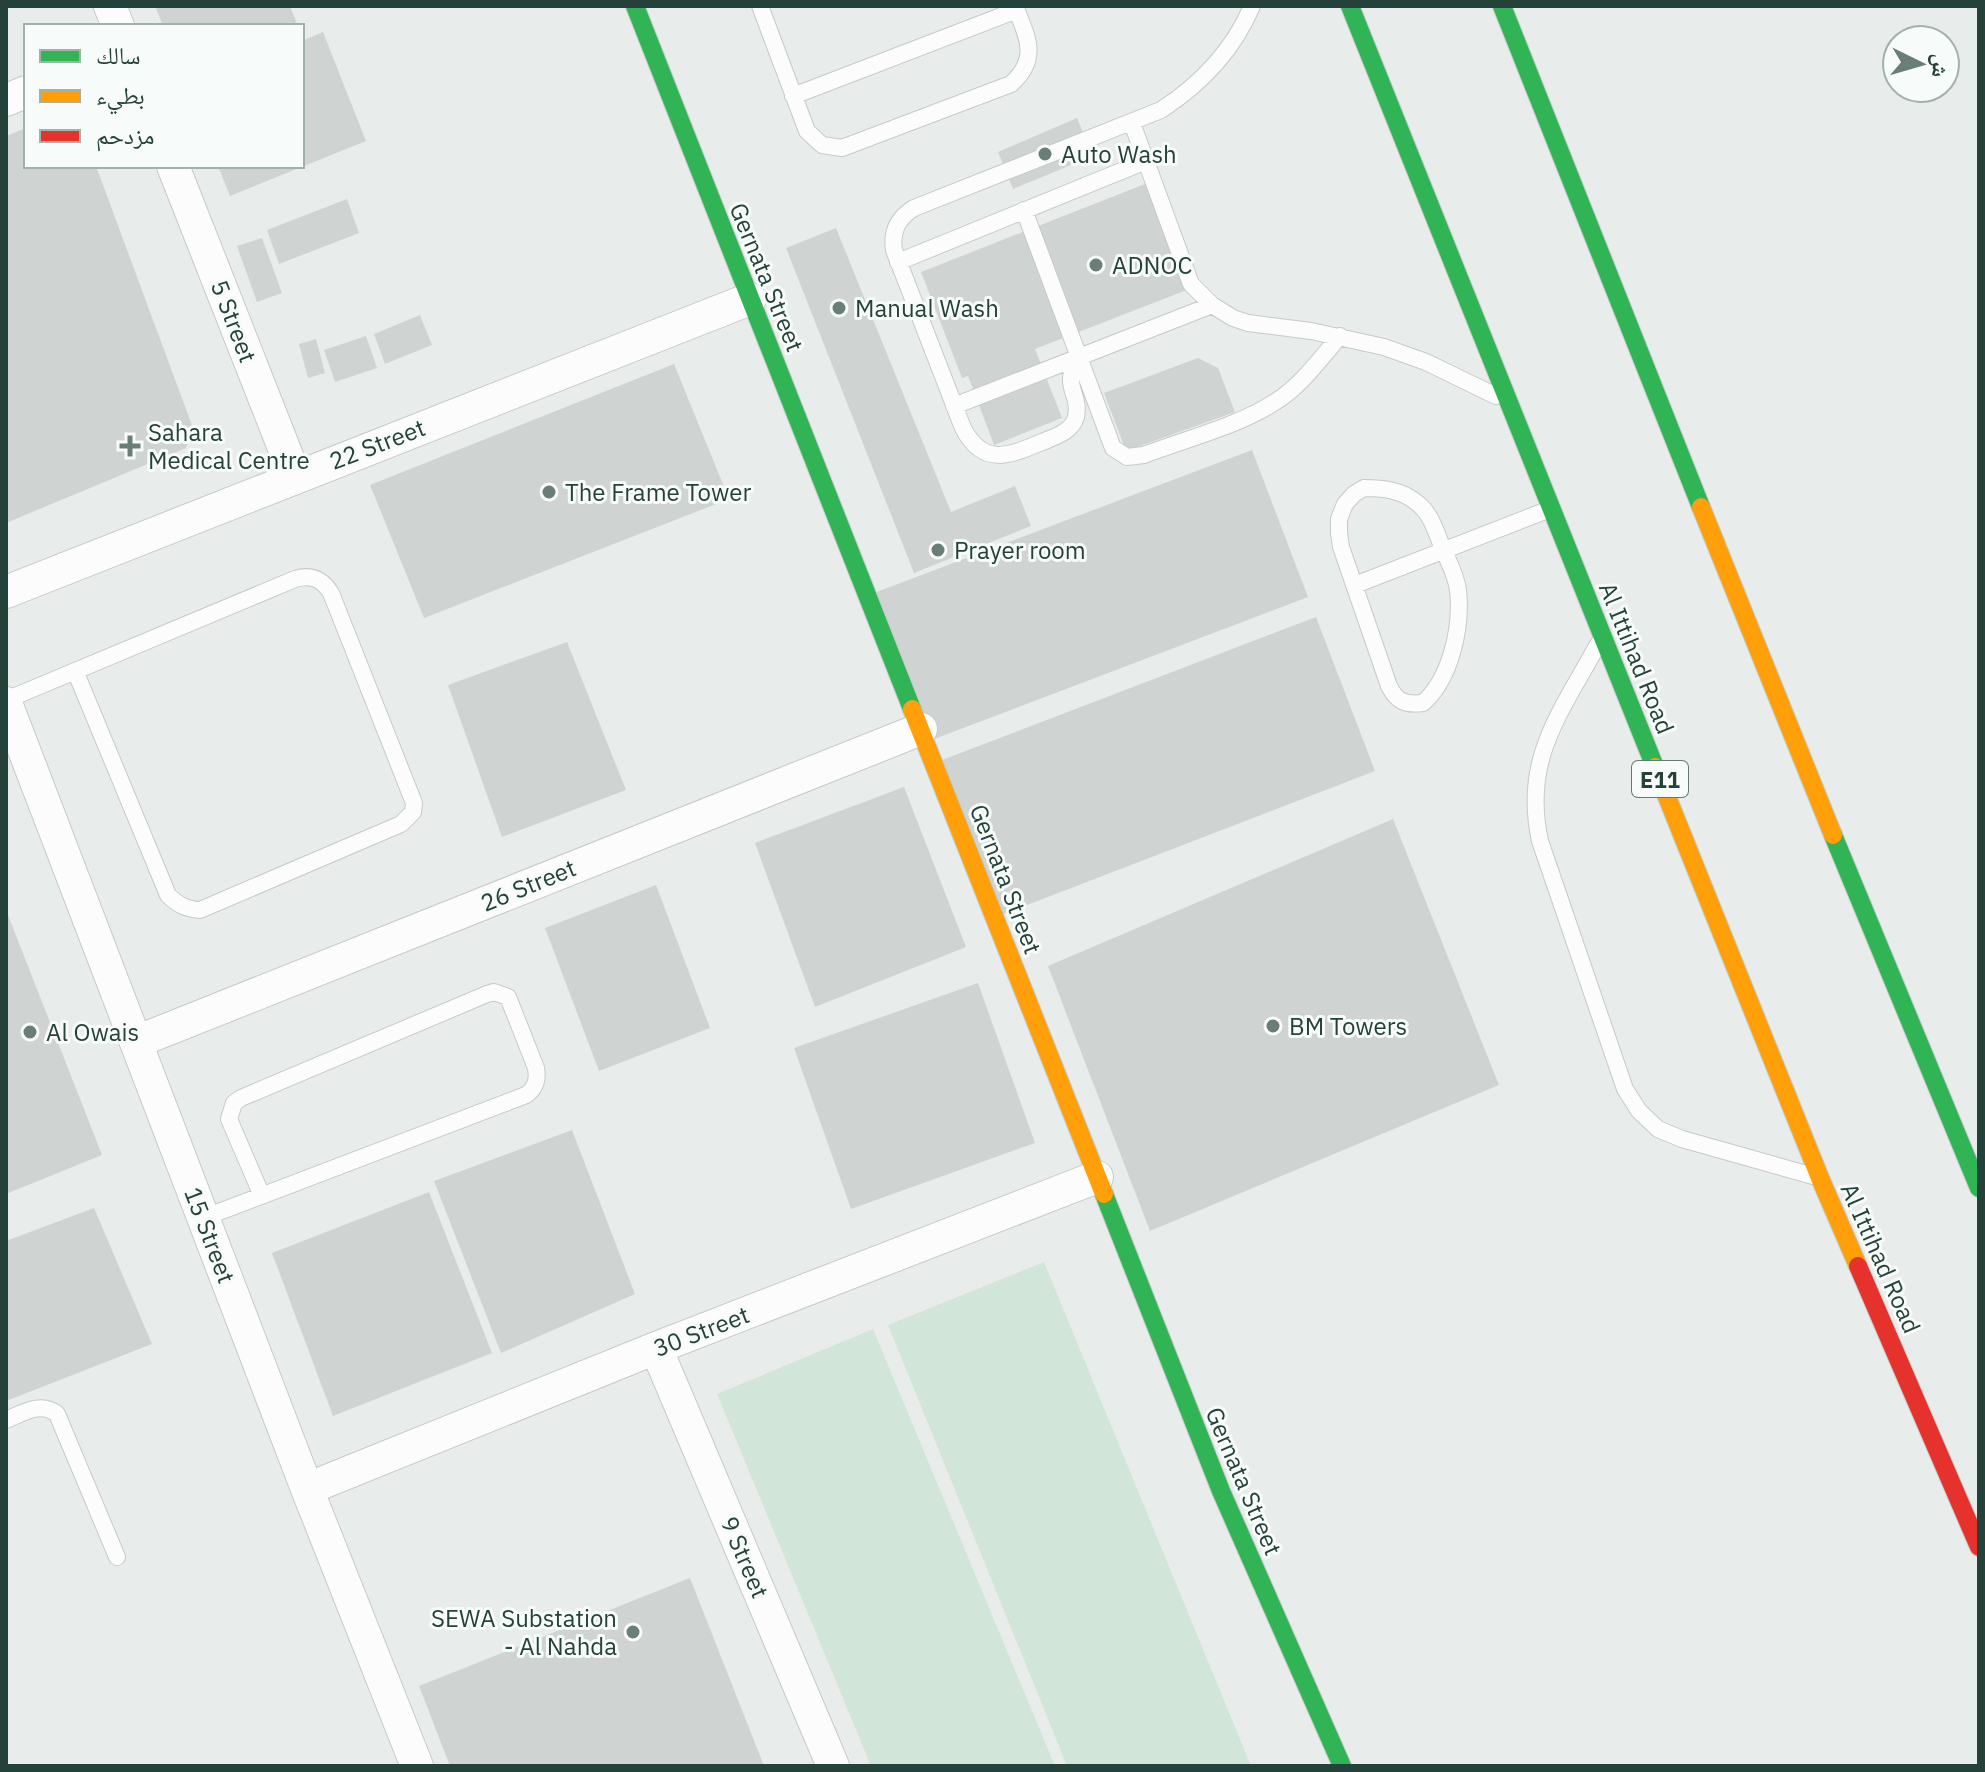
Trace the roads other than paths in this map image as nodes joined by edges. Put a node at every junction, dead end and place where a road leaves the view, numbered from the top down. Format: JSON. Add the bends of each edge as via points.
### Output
{"nodes":[{"id":1,"x":635,"y":6,"type":"edge"},
{"id":2,"x":1252,"y":6,"type":"edge"},
{"id":3,"x":1350,"y":6,"type":"edge"},
{"id":4,"x":1502,"y":6,"type":"edge"},
{"id":5,"x":763,"y":7,"type":"edge"},
{"id":6,"x":1016,"y":8,"type":"edge"},
{"id":7,"x":793,"y":96,"type":"junction"},
{"id":8,"x":1132,"y":123,"type":"junction"},
{"id":9,"x":1146,"y":161,"type":"junction"},
{"id":10,"x":174,"y":168,"type":"edge"},
{"id":11,"x":1024,"y":210,"type":"junction"},
{"id":12,"x":898,"y":262,"type":"junction"},
{"id":13,"x":750,"y":299,"type":"junction"},
{"id":14,"x":1212,"y":305,"type":"junction"},
{"id":15,"x":1340,"y":336,"type":"junction"},
{"id":16,"x":1079,"y":359,"type":"junction"},
{"id":17,"x":1508,"y":402,"type":"junction"},
{"id":18,"x":954,"y":406,"type":"junction"},
{"id":19,"x":295,"y":476,"type":"junction"},
{"id":20,"x":1552,"y":508,"type":"junction"},
{"id":21,"x":1444,"y":550,"type":"junction"},
{"id":22,"x":1355,"y":585,"type":"junction"},
{"id":23,"x":6,"y":592,"type":"edge"},
{"id":24,"x":1602,"y":636,"type":"junction"},
{"id":25,"x":76,"y":673,"type":"junction"},
{"id":26,"x":6,"y":702,"type":"edge"},
{"id":27,"x":921,"y":729,"type":"junction"},
{"id":28,"x":136,"y":1042,"type":"junction"},
{"id":29,"x":1097,"y":1177,"type":"junction"},
{"id":30,"x":1820,"y":1178,"type":"junction"},
{"id":31,"x":1979,"y":1188,"type":"edge"},
{"id":32,"x":262,"y":1196,"type":"junction"},
{"id":33,"x":203,"y":1218,"type":"junction"},
{"id":34,"x":656,"y":1348,"type":"junction"},
{"id":35,"x":6,"y":1420,"type":"edge"},
{"id":36,"x":307,"y":1489,"type":"junction"},
{"id":37,"x":1979,"y":1547,"type":"edge"},
{"id":38,"x":117,"y":1557,"type":"dead end"},
{"id":39,"x":417,"y":1766,"type":"edge"},
{"id":40,"x":833,"y":1766,"type":"edge"},
{"id":41,"x":1342,"y":1766,"type":"edge"}],
"edges":[{"from":1,"to":13,"type":"main road","name":"Gernata Street"},
{"from":2,"to":8,"type":"lane","via":[[1209,72],[1187,93]]},
{"from":3,"to":17,"type":"main road","name":"Al Ittihad Road","number":"E11"},
{"from":4,"to":31,"type":"main road"},
{"from":5,"to":7,"type":"lane"},
{"from":6,"to":7,"type":"lane"},
{"from":6,"to":7,"type":"lane","via":[[1029,55],[1011,84],[852,146],[832,148],[813,138]]},
{"from":8,"to":9,"type":"lane"},
{"from":8,"to":12,"type":"lane","via":[[914,208],[899,221],[892,240]]},
{"from":9,"to":11,"type":"lane"},
{"from":9,"to":14,"type":"lane","via":[[1191,284]]},
{"from":10,"to":19,"type":"street","name":"5 Street"},
{"from":11,"to":12,"type":"lane"},
{"from":11,"to":16,"type":"lane"},
{"from":12,"to":18,"type":"lane"},
{"from":13,"to":19,"type":"street","name":"22 Street"},
{"from":13,"to":27,"type":"main road","name":"Gernata Street"},
{"from":14,"to":15,"type":"lane","via":[[1248,323]]},
{"from":14,"to":16,"type":"lane"},
{"from":15,"to":16,"type":"lane","via":[[1276,402],[1135,457],[1113,448]]},
{"from":15,"to":17,"type":"lane","via":[[1426,362]]},
{"from":16,"to":18,"type":"lane"},
{"from":16,"to":18,"type":"lane","via":[[1069,384],[1076,419],[1067,431],[1020,451],[997,456],[976,447]]},
{"from":17,"to":20,"type":"main road","name":"Al Ittihad Road","number":"E11"},
{"from":19,"to":23,"type":"street","name":"22 Street"},
{"from":20,"to":21,"type":"lane"},
{"from":20,"to":24,"type":"main road","name":"Al Ittihad Road","number":"E11"},
{"from":21,"to":22,"type":"lane"},
{"from":21,"to":22,"type":"lane","via":[[1416,502],[1391,490],[1364,488],[1345,504],[1339,519],[1341,547]]},
{"from":21,"to":22,"type":"lane","via":[[1458,589],[1458,618],[1445,673],[1423,703],[1402,703],[1395,696]]},
{"from":24,"to":30,"type":"main road","name":"Al Ittihad Road","number":"E11"},
{"from":24,"to":30,"type":"lane","via":[[1539,760],[1534,814],[1625,1089],[1658,1129]]},
{"from":25,"to":25,"type":"lane","via":[[295,579],[316,578],[331,593],[414,803],[413,812],[401,824],[200,910],[188,909],[168,895]]},
{"from":25,"to":26,"type":"lane"},
{"from":26,"to":28,"type":"street","name":"15 Street"},
{"from":27,"to":28,"type":"street","name":"26 Street"},
{"from":27,"to":29,"type":"main road","name":"Gernata Street"},
{"from":28,"to":33,"type":"street","name":"15 Street"},
{"from":29,"to":34,"type":"street","name":"30 Street"},
{"from":29,"to":41,"type":"main road","name":"Gernata Street","via":[[1221,1491]]},
{"from":30,"to":37,"type":"main road","name":"Al Ittihad Road","number":"E11"},
{"from":32,"to":32,"type":"lane","via":[[532,1090],[536,1068],[508,997],[487,994],[234,1103],[229,1119]]},
{"from":32,"to":33,"type":"lane"},
{"from":33,"to":36,"type":"street","name":"15 Street"},
{"from":34,"to":36,"type":"street","name":"30 Street"},
{"from":34,"to":40,"type":"street","name":"9 Street"},
{"from":35,"to":38,"type":"lane","via":[[41,1407],[57,1414]]},
{"from":36,"to":39,"type":"street","name":"15 Street"}]}
